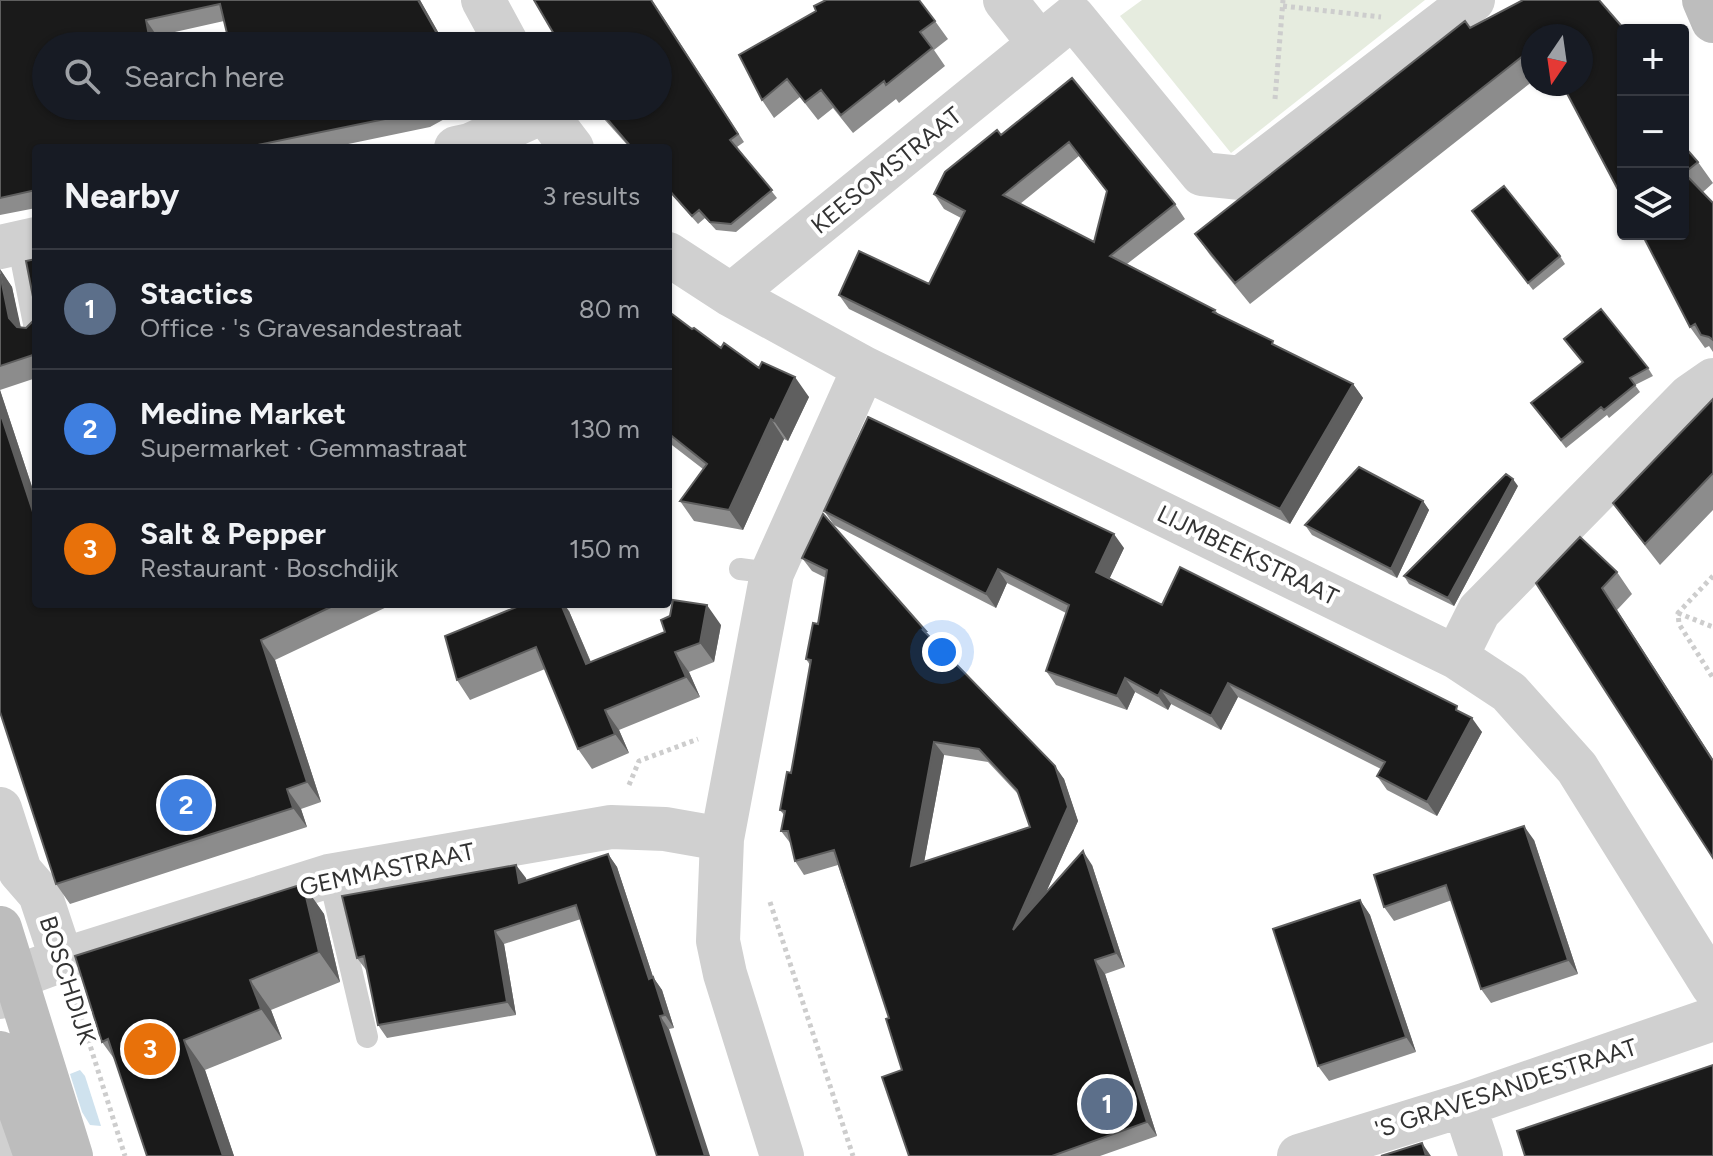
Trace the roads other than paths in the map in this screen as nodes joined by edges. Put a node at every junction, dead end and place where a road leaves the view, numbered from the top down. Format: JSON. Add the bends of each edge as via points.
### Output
{"nodes":[{"id":1,"x":483,"y":0,"type":"edge"},
{"id":2,"x":1005,"y":0,"type":"edge"},
{"id":3,"x":1704,"y":0,"type":"edge"},
{"id":4,"x":1458,"y":12,"type":"edge"},
{"id":5,"x":1713,"y":21,"type":"edge"},
{"id":6,"x":500,"y":32,"type":"edge"},
{"id":7,"x":1040,"y":44,"type":"junction"},
{"id":8,"x":519,"y":120,"type":"edge"},
{"id":9,"x":550,"y":120,"type":"edge"},
{"id":10,"x":472,"y":144,"type":"edge"},
{"id":11,"x":569,"y":144,"type":"edge"},
{"id":12,"x":18,"y":243,"type":"edge"},
{"id":13,"x":672,"y":257,"type":"edge"},
{"id":14,"x":731,"y":295,"type":"junction"},
{"id":15,"x":32,"y":314,"type":"edge"},
{"id":16,"x":864,"y":368,"type":"junction"},
{"id":17,"x":1713,"y":380,"type":"edge"},
{"id":18,"x":1456,"y":657,"type":"junction"},
{"id":19,"x":0,"y":809,"type":"edge"},
{"id":20,"x":722,"y":839,"type":"junction"},
{"id":21,"x":329,"y":876,"type":"junction"},
{"id":22,"x":0,"y":928,"type":"edge"},
{"id":23,"x":62,"y":960,"type":"junction"},
{"id":24,"x":1713,"y":986,"type":"edge"},
{"id":25,"x":8,"y":987,"type":"edge"},
{"id":26,"x":1713,"y":1019,"type":"edge"},
{"id":27,"x":367,"y":1037,"type":"dead end"},
{"id":28,"x":0,"y":1053,"type":"edge"},
{"id":29,"x":13,"y":1096,"type":"junction"},
{"id":30,"x":1464,"y":1105,"type":"junction"},
{"id":31,"x":1,"y":1156,"type":"edge"},
{"id":32,"x":36,"y":1156,"type":"edge"},
{"id":33,"x":71,"y":1156,"type":"edge"},
{"id":34,"x":782,"y":1156,"type":"edge"},
{"id":35,"x":1299,"y":1156,"type":"edge"},
{"id":36,"x":1481,"y":1156,"type":"edge"}],
"edges":[{"from":1,"to":6,"type":"street"},
{"from":2,"to":7,"type":"street"},
{"from":3,"to":5,"type":"main road"},
{"from":4,"to":7,"type":"street","name":"KEESOMSTRAAT","via":[[1241,178],[1202,174],[1073,17]]},
{"from":7,"to":14,"type":"street","name":"KEESOMSTRAAT"},
{"from":8,"to":10,"type":"street"},
{"from":9,"to":11,"type":"street"},
{"from":12,"to":15,"type":"lane"},
{"from":13,"to":14,"type":"street","name":"LIJMBEEKSTRAAT"},
{"from":14,"to":16,"type":"street","name":"LIJMBEEKSTRAAT"},
{"from":16,"to":18,"type":"street","name":"LIJMBEEKSTRAAT"},
{"from":16,"to":20,"type":"street","via":[[756,571],[744,722]]},
{"from":17,"to":18,"type":"street","via":[[1690,396],[1479,611]]},
{"from":18,"to":24,"type":"street","name":"LIJMBEEKSTRAAT","via":[[1509,692],[1577,768]]},
{"from":19,"to":23,"type":"street","name":"BOSCHDIJK","via":[[20,871],[40,894]]},
{"from":20,"to":21,"type":"street","name":"GEMMASTRAAT","via":[[611,827]]},
{"from":20,"to":34,"type":"street","via":[[718,941]]},
{"from":21,"to":23,"type":"street","name":"GEMMASTRAAT"},
{"from":21,"to":27,"type":"lane"},
{"from":22,"to":25,"type":"main road","name":"BOSCHDIJK"},
{"from":23,"to":25,"type":"street","name":"GEMMASTRAAT"},
{"from":25,"to":33,"type":"main road","name":"BOSCHDIJK"},
{"from":26,"to":30,"type":"street","name":"'S GRAVESANDESTRAAT"},
{"from":28,"to":29,"type":"main road"},
{"from":29,"to":31,"type":"street"},
{"from":29,"to":32,"type":"main road"},
{"from":30,"to":35,"type":"street","name":"'S GRAVESANDESTRAAT"},
{"from":30,"to":36,"type":"street"}]}
